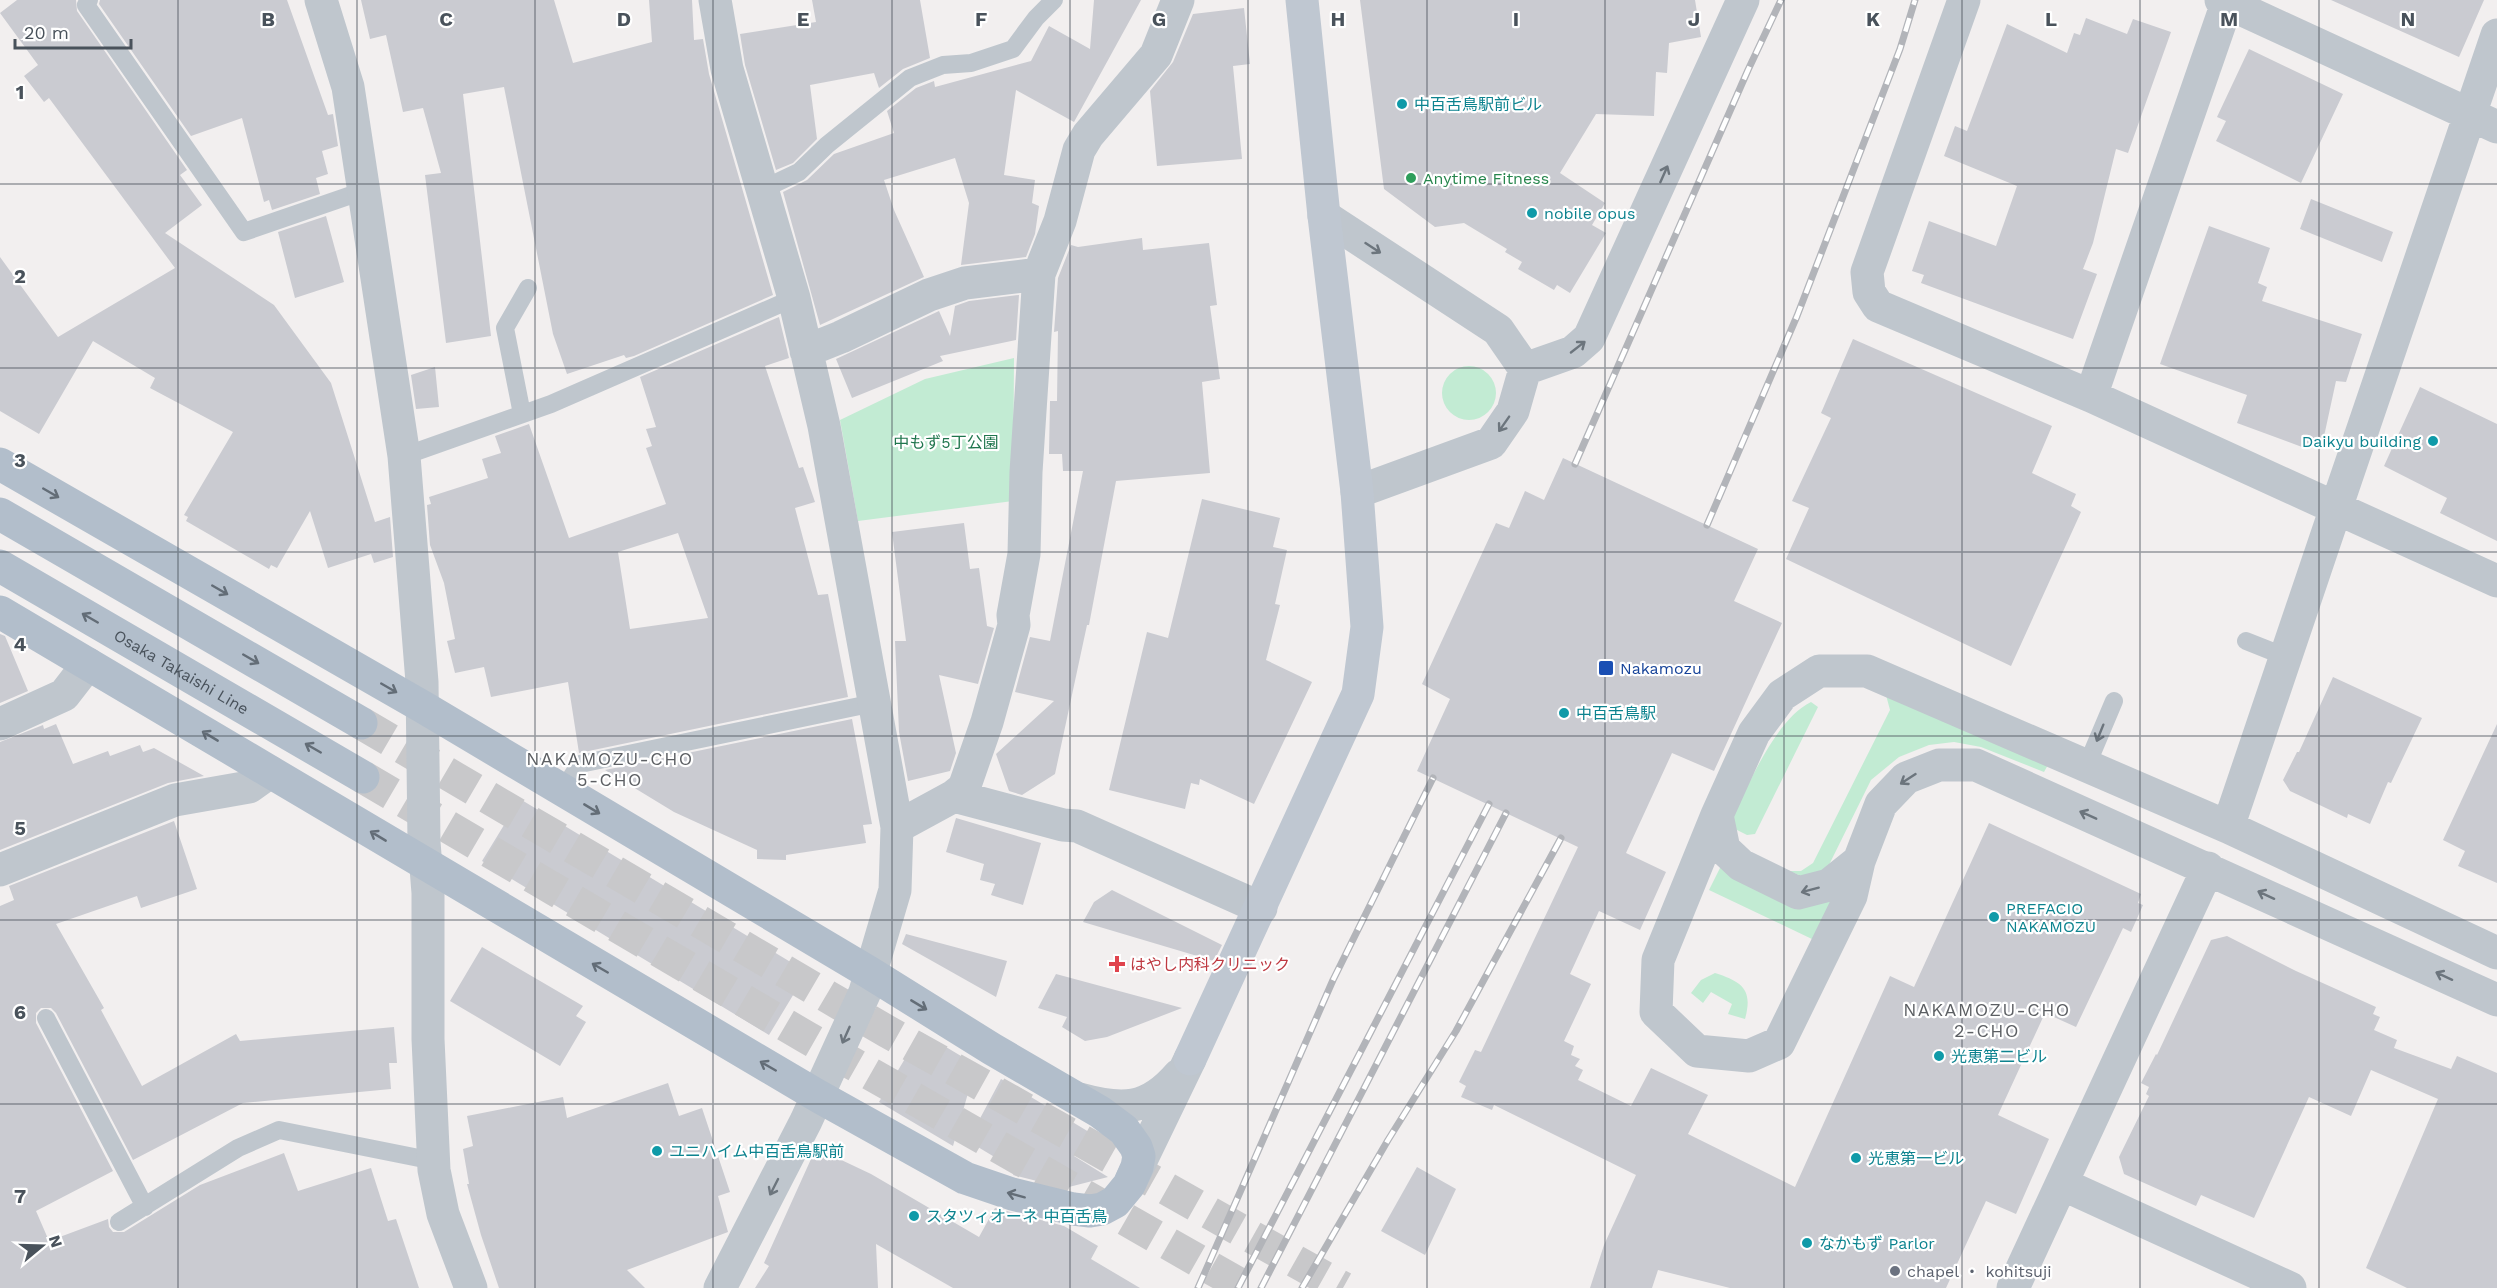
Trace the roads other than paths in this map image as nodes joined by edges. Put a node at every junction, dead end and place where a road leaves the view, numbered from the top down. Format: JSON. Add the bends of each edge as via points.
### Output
{"nodes":[{"id":1,"x":89,"y":0,"type":"edge"},
{"id":2,"x":321,"y":0,"type":"edge"},
{"id":3,"x":715,"y":0,"type":"edge"},
{"id":4,"x":1054,"y":0,"type":"edge"},
{"id":5,"x":1178,"y":0,"type":"edge"},
{"id":6,"x":1302,"y":0,"type":"edge"},
{"id":7,"x":1743,"y":0,"type":"edge"},
{"id":8,"x":1964,"y":0,"type":"edge"},
{"id":9,"x":2224,"y":1,"type":"edge"},
{"id":10,"x":2497,"y":35,"type":"edge"},
{"id":11,"x":2484,"y":121,"type":"edge"},
{"id":12,"x":763,"y":189,"type":"junction"},
{"id":13,"x":363,"y":191,"type":"junction"},
{"id":14,"x":1324,"y":216,"type":"junction"},
{"id":15,"x":1039,"y":274,"type":"junction"},
{"id":16,"x":528,"y":288,"type":"dead end"},
{"id":17,"x":794,"y":298,"type":"junction"},
{"id":18,"x":806,"y":351,"type":"junction"},
{"id":19,"x":1525,"y":369,"type":"junction"},
{"id":20,"x":2091,"y":396,"type":"junction"},
{"id":21,"x":522,"y":414,"type":"junction"},
{"id":22,"x":404,"y":456,"type":"junction"},
{"id":23,"x":0,"y":464,"type":"edge"},
{"id":24,"x":1357,"y":492,"type":"junction"},
{"id":25,"x":2336,"y":508,"type":"junction"},
{"id":26,"x":0,"y":514,"type":"edge"},
{"id":27,"x":0,"y":566,"type":"edge"},
{"id":28,"x":2497,"y":581,"type":"edge"},
{"id":29,"x":0,"y":612,"type":"edge"},
{"id":30,"x":2246,"y":641,"type":"dead end"},
{"id":31,"x":2286,"y":657,"type":"junction"},
{"id":32,"x":88,"y":664,"type":"junction"},
{"id":33,"x":2114,"y":701,"type":"dead end"},
{"id":34,"x":874,"y":703,"type":"junction"},
{"id":35,"x":423,"y":707,"type":"junction"},
{"id":36,"x":361,"y":723,"type":"tunnel mouth"},
{"id":37,"x":0,"y":724,"type":"edge"},
{"id":38,"x":2087,"y":765,"type":"junction"},
{"id":39,"x":270,"y":772,"type":"junction"},
{"id":40,"x":363,"y":777,"type":"tunnel mouth"},
{"id":41,"x":562,"y":791,"type":"junction"},
{"id":42,"x":954,"y":796,"type":"junction"},
{"id":43,"x":1718,"y":815,"type":"junction"},
{"id":44,"x":897,"y":827,"type":"junction"},
{"id":45,"x":2228,"y":827,"type":"junction"},
{"id":46,"x":1859,"y":861,"type":"junction"},
{"id":47,"x":427,"y":866,"type":"junction"},
{"id":48,"x":2208,"y":868,"type":"junction"},
{"id":49,"x":0,"y":870,"type":"edge"},
{"id":50,"x":1261,"y":908,"type":"junction"},
{"id":51,"x":2497,"y":953,"type":"edge"},
{"id":52,"x":870,"y":973,"type":"junction"},
{"id":53,"x":2497,"y":1000,"type":"edge"},
{"id":54,"x":46,"y":1018,"type":"dead end"},
{"id":55,"x":1190,"y":1059,"type":"junction"},
{"id":56,"x":818,"y":1096,"type":"junction"},
{"id":57,"x":1079,"y":1100,"type":"junction"},
{"id":58,"x":434,"y":1161,"type":"junction"},
{"id":59,"x":2062,"y":1184,"type":"junction"},
{"id":60,"x":1129,"y":1185,"type":"junction"},
{"id":61,"x":145,"y":1207,"type":"junction"},
{"id":62,"x":119,"y":1222,"type":"dead end"},
{"id":63,"x":471,"y":1288,"type":"edge"},
{"id":64,"x":720,"y":1288,"type":"edge"},
{"id":65,"x":2013,"y":1288,"type":"edge"},
{"id":66,"x":2290,"y":1288,"type":"edge"}],
"edges":[{"from":1,"to":13,"type":"lane","via":[[86,5],[244,232]]},
{"from":2,"to":13,"type":"street","via":[[348,87]]},
{"from":3,"to":12,"type":"street","via":[[727,69]]},
{"from":4,"to":12,"type":"lane","via":[[1013,49],[971,63],[943,65],[910,78],[826,145],[799,172]]},
{"from":5,"to":15,"type":"street","via":[[1156,55],[1079,150],[1060,221]]},
{"from":6,"to":14,"type":"street"},
{"from":19,"to":7,"type":"street","one_way":true,"via":[[1573,352],[1589,338]]},
{"from":8,"to":20,"type":"street","via":[[1867,272],[1869,292],[1878,306]]},
{"from":9,"to":11,"type":"street"},
{"from":9,"to":20,"type":"street"},
{"from":10,"to":11,"type":"street"},
{"from":11,"to":25,"type":"street"},
{"from":12,"to":17,"type":"street"},
{"from":13,"to":22,"type":"street"},
{"from":14,"to":19,"type":"street","one_way":true,"via":[[1498,330]]},
{"from":14,"to":24,"type":"street"},
{"from":15,"to":18,"type":"street","via":[[965,283],[929,295]]},
{"from":15,"to":42,"type":"street","via":[[1024,554],[1014,625],[965,785]]},
{"from":16,"to":21,"type":"lane","via":[[505,328]]},
{"from":17,"to":18,"type":"street"},
{"from":17,"to":21,"type":"lane"},
{"from":18,"to":34,"type":"street","via":[[824,426]]},
{"from":19,"to":24,"type":"street","one_way":true,"via":[[1513,411],[1491,442]]},
{"from":20,"to":25,"type":"street"},
{"from":21,"to":22,"type":"lane"},
{"from":22,"to":35,"type":"street"},
{"from":23,"to":35,"type":"main road","one_way":true},
{"from":24,"to":50,"type":"street","via":[[1367,627],[1358,694]]},
{"from":25,"to":28,"type":"street"},
{"from":25,"to":31,"type":"street"},
{"from":26,"to":36,"type":"main road","one_way":true},
{"from":40,"to":27,"type":"main road","name":"Osaka Takaishi Line","one_way":true},
{"from":29,"to":32,"type":"main road"},
{"from":30,"to":31,"type":"lane"},
{"from":31,"to":45,"type":"street"},
{"from":32,"to":37,"type":"street","via":[[64,694]]},
{"from":39,"to":32,"type":"main road","one_way":true},
{"from":33,"to":38,"type":"lane","one_way":true},
{"from":34,"to":41,"type":"lane","via":[[580,764]]},
{"from":34,"to":44,"type":"street"},
{"from":35,"to":41,"type":"main road"},
{"from":35,"to":47,"type":"street"},
{"from":38,"to":43,"type":"street","via":[[1867,671],[1819,671],[1782,695],[1754,733]]},
{"from":38,"to":45,"type":"street"},
{"from":47,"to":39,"type":"main road","one_way":true},
{"from":39,"to":49,"type":"street","via":[[249,787],[175,800]]},
{"from":41,"to":52,"type":"main road","one_way":true},
{"from":42,"to":44,"type":"street"},
{"from":42,"to":50,"type":"street","via":[[1077,826]]},
{"from":46,"to":43,"type":"street","one_way":true,"via":[[1829,885],[1798,893],[1741,865],[1724,849]]},
{"from":43,"to":46,"type":"street","via":[[1658,960],[1656,1012],[1697,1051],[1749,1056],[1779,1043],[1851,896]]},
{"from":44,"to":52,"type":"street","via":[[895,890]]},
{"from":45,"to":51,"type":"street"},
{"from":48,"to":46,"type":"street","one_way":true,"via":[[1976,765],[1939,765],[1906,778],[1881,804]]},
{"from":56,"to":47,"type":"main road","one_way":true},
{"from":47,"to":58,"type":"street","via":[[428,1040]]},
{"from":53,"to":48,"type":"street","one_way":true},
{"from":48,"to":59,"type":"street"},
{"from":50,"to":55,"type":"street"},
{"from":52,"to":56,"type":"street","one_way":true},
{"from":52,"to":57,"type":"main road","one_way":true},
{"from":54,"to":61,"type":"lane"},
{"from":55,"to":57,"type":"street","via":[[1162,1092],[1139,1104],[1108,1107]]},
{"from":55,"to":60,"type":"street"},
{"from":60,"to":56,"type":"main road","one_way":true,"via":[[1115,1202],[1090,1210],[1012,1194],[965,1178]]},
{"from":56,"to":64,"type":"street","one_way":true},
{"from":57,"to":60,"type":"main road","via":[[1131,1136],[1138,1156]]},
{"from":58,"to":61,"type":"lane","via":[[279,1131],[238,1148]]},
{"from":58,"to":63,"type":"street","via":[[443,1214]]},
{"from":59,"to":65,"type":"street"},
{"from":59,"to":66,"type":"street"},
{"from":61,"to":62,"type":"lane"}]}
